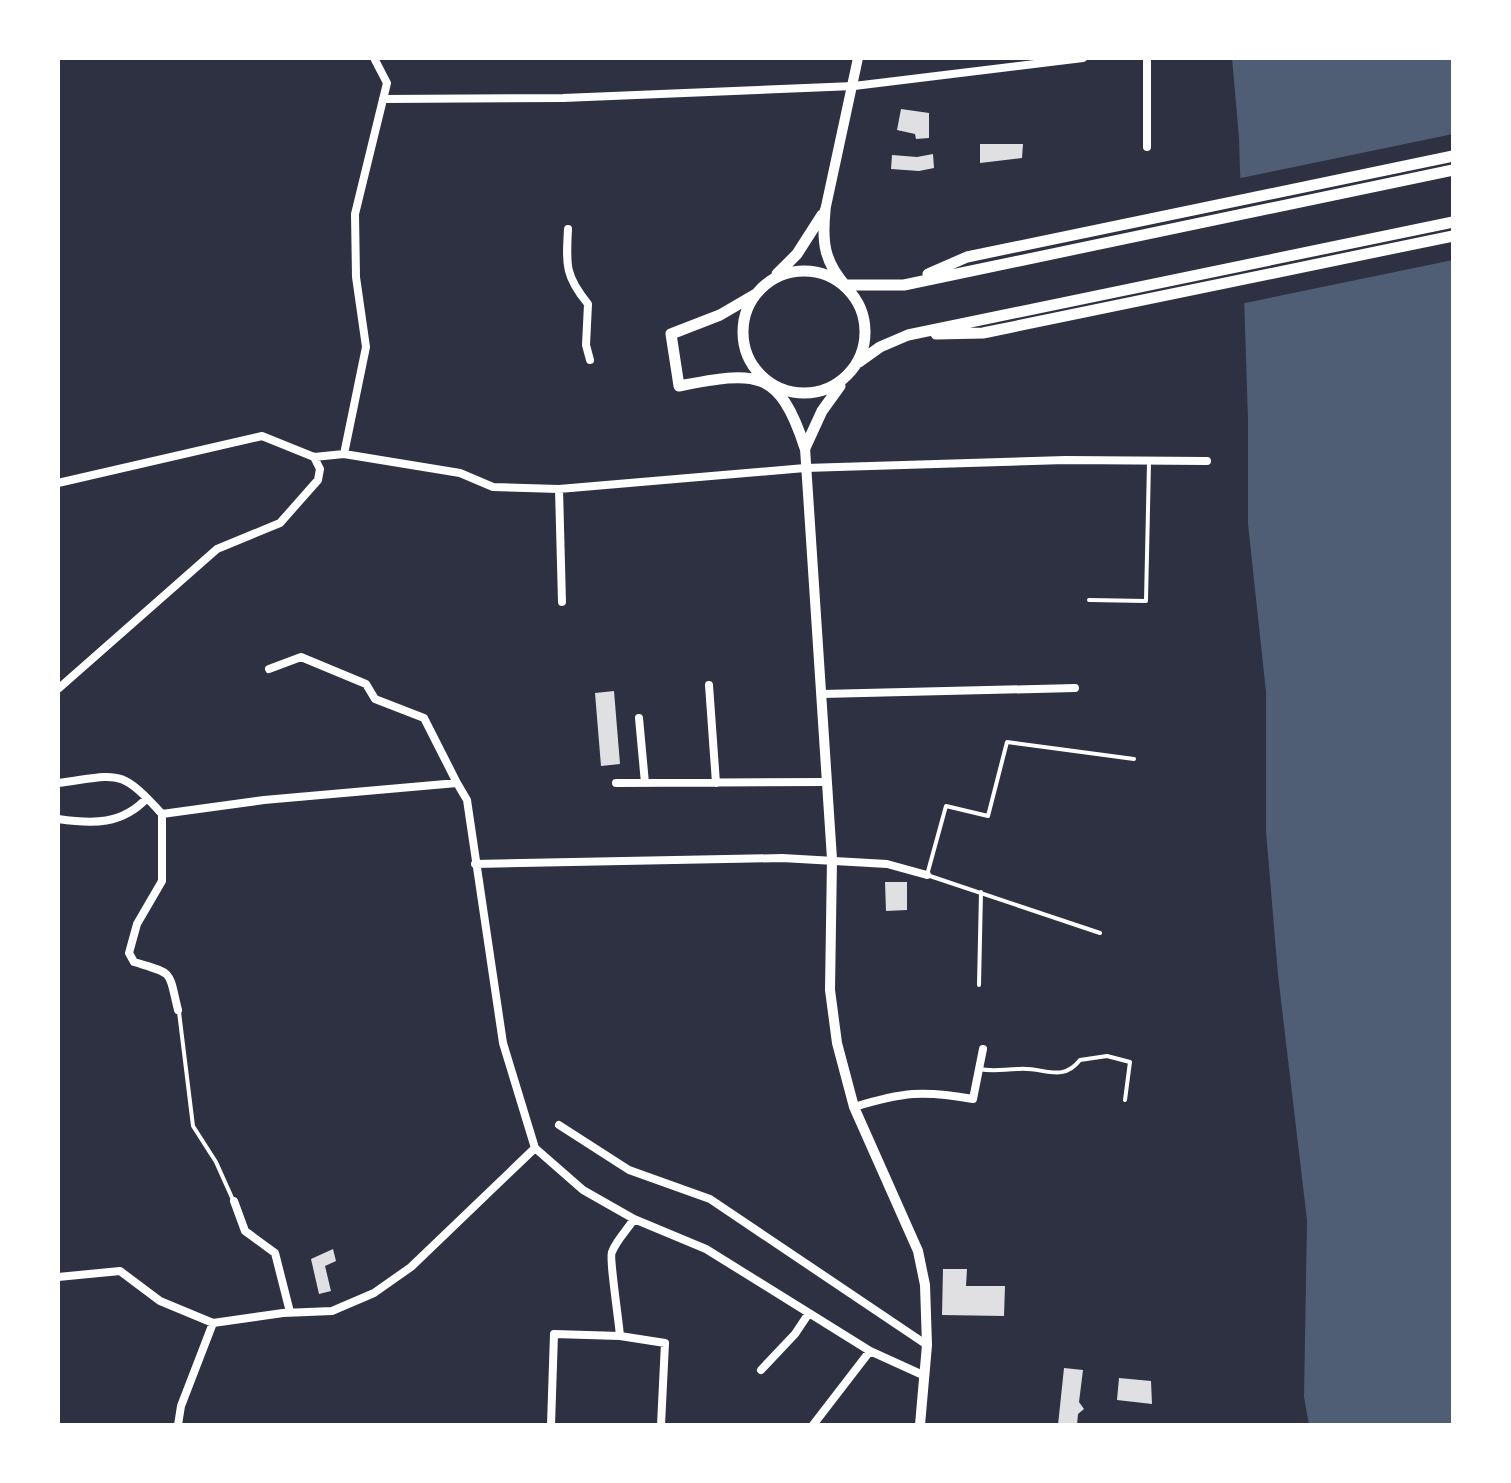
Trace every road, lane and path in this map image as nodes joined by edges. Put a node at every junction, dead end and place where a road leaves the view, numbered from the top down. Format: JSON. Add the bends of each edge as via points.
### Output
{"nodes":[{"id":1,"x":374,"y":58,"type":"edge"},
{"id":2,"x":858,"y":58,"type":"edge"},
{"id":3,"x":1083,"y":58,"type":"edge"},
{"id":4,"x":1147,"y":58,"type":"edge"},
{"id":5,"x":854,"y":86,"type":"junction"},
{"id":6,"x":383,"y":99,"type":"junction"},
{"id":7,"x":1147,"y":147,"type":"dead end"},
{"id":8,"x":1453,"y":156,"type":"edge"},
{"id":9,"x":1453,"y":170,"type":"edge"},
{"id":10,"x":825,"y":211,"type":"junction"},
{"id":11,"x":1453,"y":222,"type":"edge"},
{"id":12,"x":568,"y":229,"type":"dead end"},
{"id":13,"x":1453,"y":236,"type":"edge"},
{"id":14,"x":771,"y":280,"type":"junction"},
{"id":15,"x":845,"y":285,"type":"junction"},
{"id":16,"x":904,"y":285,"type":"junction"},
{"id":17,"x":756,"y":293,"type":"junction"},
{"id":18,"x":908,"y":335,"type":"junction"},
{"id":19,"x":590,"y":360,"type":"dead end"},
{"id":20,"x":859,"y":362,"type":"junction"},
{"id":21,"x":845,"y":379,"type":"junction"},
{"id":22,"x":767,"y":382,"type":"junction"},
{"id":23,"x":805,"y":448,"type":"junction"},
{"id":24,"x":344,"y":454,"type":"junction"},
{"id":25,"x":314,"y":457,"type":"junction"},
{"id":26,"x":1149,"y":460,"type":"junction"},
{"id":27,"x":1207,"y":461,"type":"dead end"},
{"id":28,"x":805,"y":468,"type":"junction"},
{"id":29,"x":58,"y":483,"type":"edge"},
{"id":30,"x":559,"y":489,"type":"junction"},
{"id":31,"x":1089,"y":600,"type":"dead end"},
{"id":32,"x":562,"y":602,"type":"dead end"},
{"id":33,"x":269,"y":669,"type":"dead end"},
{"id":34,"x":709,"y":685,"type":"dead end"},
{"id":35,"x":1075,"y":688,"type":"dead end"},
{"id":36,"x":58,"y":689,"type":"edge"},
{"id":37,"x":822,"y":694,"type":"junction"},
{"id":38,"x":639,"y":718,"type":"dead end"},
{"id":39,"x":1134,"y":759,"type":"dead end"},
{"id":40,"x":826,"y":782,"type":"junction"},
{"id":41,"x":58,"y":783,"type":"edge"},
{"id":42,"x":457,"y":783,"type":"junction"},
{"id":43,"x":616,"y":783,"type":"dead end"},
{"id":44,"x":645,"y":783,"type":"junction"},
{"id":45,"x":716,"y":783,"type":"junction"},
{"id":46,"x":147,"y":798,"type":"junction"},
{"id":47,"x":162,"y":814,"type":"junction"},
{"id":48,"x":58,"y":819,"type":"edge"},
{"id":49,"x":832,"y":859,"type":"junction"},
{"id":50,"x":475,"y":864,"type":"junction"},
{"id":51,"x":927,"y":875,"type":"junction"},
{"id":52,"x":981,"y":892,"type":"junction"},
{"id":53,"x":1100,"y":933,"type":"dead end"},
{"id":54,"x":979,"y":985,"type":"dead end"},
{"id":55,"x":178,"y":1010,"type":"joint"},
{"id":56,"x":983,"y":1049,"type":"dead end"},
{"id":57,"x":979,"y":1069,"type":"junction"},
{"id":58,"x":1125,"y":1100,"type":"dead end"},
{"id":59,"x":854,"y":1107,"type":"junction"},
{"id":60,"x":559,"y":1125,"type":"dead end"},
{"id":61,"x":535,"y":1148,"type":"junction"},
{"id":62,"x":234,"y":1201,"type":"joint"},
{"id":63,"x":634,"y":1219,"type":"junction"},
{"id":64,"x":58,"y":1277,"type":"edge"},
{"id":65,"x":290,"y":1312,"type":"junction"},
{"id":66,"x":809,"y":1313,"type":"junction"},
{"id":67,"x":213,"y":1323,"type":"junction"},
{"id":68,"x":620,"y":1336,"type":"junction"},
{"id":69,"x":927,"y":1345,"type":"junction"},
{"id":70,"x":870,"y":1351,"type":"junction"},
{"id":71,"x":761,"y":1370,"type":"dead end"},
{"id":72,"x":925,"y":1376,"type":"junction"},
{"id":73,"x":178,"y":1425,"type":"edge"},
{"id":74,"x":551,"y":1425,"type":"edge"},
{"id":75,"x":661,"y":1425,"type":"edge"},
{"id":76,"x":813,"y":1425,"type":"edge"},
{"id":77,"x":920,"y":1425,"type":"edge"}],
"edges":[{"from":1,"to":6,"type":"street","via":[[387,83]]},
{"from":2,"to":5,"type":"street"},
{"from":3,"to":5,"type":"street"},
{"from":4,"to":7,"type":"street"},
{"from":5,"to":6,"type":"street"},
{"from":5,"to":10,"type":"street"},
{"from":6,"to":24,"type":"street","via":[[355,214],[356,277],[366,347]]},
{"from":8,"to":16,"type":"main road","via":[[967,257]]},
{"from":9,"to":16,"type":"main road"},
{"from":10,"to":14,"type":"main road","via":[[797,254]]},
{"from":10,"to":15,"type":"main road","via":[[822,244],[831,270]]},
{"from":11,"to":18,"type":"main road"},
{"from":12,"to":19,"type":"street","via":[[567,265],[573,286],[588,304]]},
{"from":13,"to":18,"type":"main road","via":[[983,333]]},
{"from":14,"to":15,"type":"main road","via":[[808,270]]},
{"from":14,"to":17,"type":"main road"},
{"from":15,"to":16,"type":"main road"},
{"from":15,"to":20,"type":"main road","via":[[865,321],[866,342]]},
{"from":17,"to":22,"type":"main road","via":[[743,330],[745,350]]},
{"from":17,"to":22,"type":"main road","via":[[720,315],[671,334],[679,386],[717,379]]},
{"from":18,"to":20,"type":"main road"},
{"from":20,"to":21,"type":"main road"},
{"from":21,"to":22,"type":"main road","via":[[807,394],[786,392]]},
{"from":21,"to":23,"type":"main road"},
{"from":22,"to":23,"type":"main road","via":[[793,412]]},
{"from":23,"to":28,"type":"street"},
{"from":24,"to":25,"type":"street"},
{"from":24,"to":30,"type":"street","via":[[460,473],[493,487]]},
{"from":25,"to":29,"type":"street","via":[[262,436]]},
{"from":25,"to":36,"type":"street","via":[[318,480],[280,523],[217,549]]},
{"from":26,"to":27,"type":"street"},
{"from":26,"to":28,"type":"street"},
{"from":26,"to":31,"type":"lane","via":[[1146,601]]},
{"from":28,"to":30,"type":"street"},
{"from":28,"to":37,"type":"street"},
{"from":30,"to":32,"type":"street"},
{"from":33,"to":42,"type":"street","via":[[301,657],[366,684],[375,699],[424,718]]},
{"from":34,"to":45,"type":"street"},
{"from":35,"to":37,"type":"street"},
{"from":37,"to":40,"type":"street"},
{"from":38,"to":44,"type":"street"},
{"from":39,"to":51,"type":"lane","via":[[1007,742],[988,816],[946,806]]},
{"from":40,"to":45,"type":"street"},
{"from":40,"to":49,"type":"street"},
{"from":41,"to":46,"type":"street","via":[[113,776],[132,781]]},
{"from":42,"to":47,"type":"street"},
{"from":42,"to":50,"type":"street","via":[[467,800]]},
{"from":43,"to":44,"type":"street"},
{"from":44,"to":45,"type":"street"},
{"from":46,"to":47,"type":"street"},
{"from":46,"to":48,"type":"street","via":[[118,819],[93,824]]},
{"from":47,"to":55,"type":"street","via":[[162,881],[137,924],[129,953],[134,962],[167,973]]},
{"from":49,"to":50,"type":"street"},
{"from":49,"to":51,"type":"street","via":[[887,864]]},
{"from":49,"to":59,"type":"street","via":[[830,990]]},
{"from":50,"to":61,"type":"street","via":[[503,1043]]},
{"from":51,"to":52,"type":"lane"},
{"from":52,"to":53,"type":"lane"},
{"from":52,"to":54,"type":"lane"},
{"from":55,"to":62,"type":"lane","via":[[193,1126]]},
{"from":56,"to":57,"type":"street"},
{"from":57,"to":58,"type":"lane","via":[[1057,1074],[1071,1072],[1080,1060],[1107,1056],[1130,1062]]},
{"from":57,"to":59,"type":"street","via":[[973,1099],[928,1091],[890,1095]]},
{"from":59,"to":69,"type":"street","via":[[918,1251]]},
{"from":60,"to":69,"type":"street","via":[[629,1170],[710,1199]]},
{"from":61,"to":63,"type":"street","via":[[583,1190]]},
{"from":61,"to":65,"type":"street","via":[[411,1267],[374,1293],[332,1311]]},
{"from":62,"to":65,"type":"street","via":[[245,1231],[275,1253]]},
{"from":63,"to":66,"type":"street","via":[[706,1249]]},
{"from":63,"to":68,"type":"street","via":[[610,1259]]},
{"from":64,"to":67,"type":"street","via":[[120,1271],[160,1301]]},
{"from":65,"to":67,"type":"street"},
{"from":66,"to":70,"type":"street"},
{"from":66,"to":71,"type":"street"},
{"from":67,"to":73,"type":"street"},
{"from":68,"to":74,"type":"street","via":[[554,1334]]},
{"from":68,"to":75,"type":"street","via":[[665,1343]]},
{"from":69,"to":72,"type":"street"},
{"from":70,"to":72,"type":"street"},
{"from":70,"to":76,"type":"street"},
{"from":72,"to":77,"type":"street"}]}
